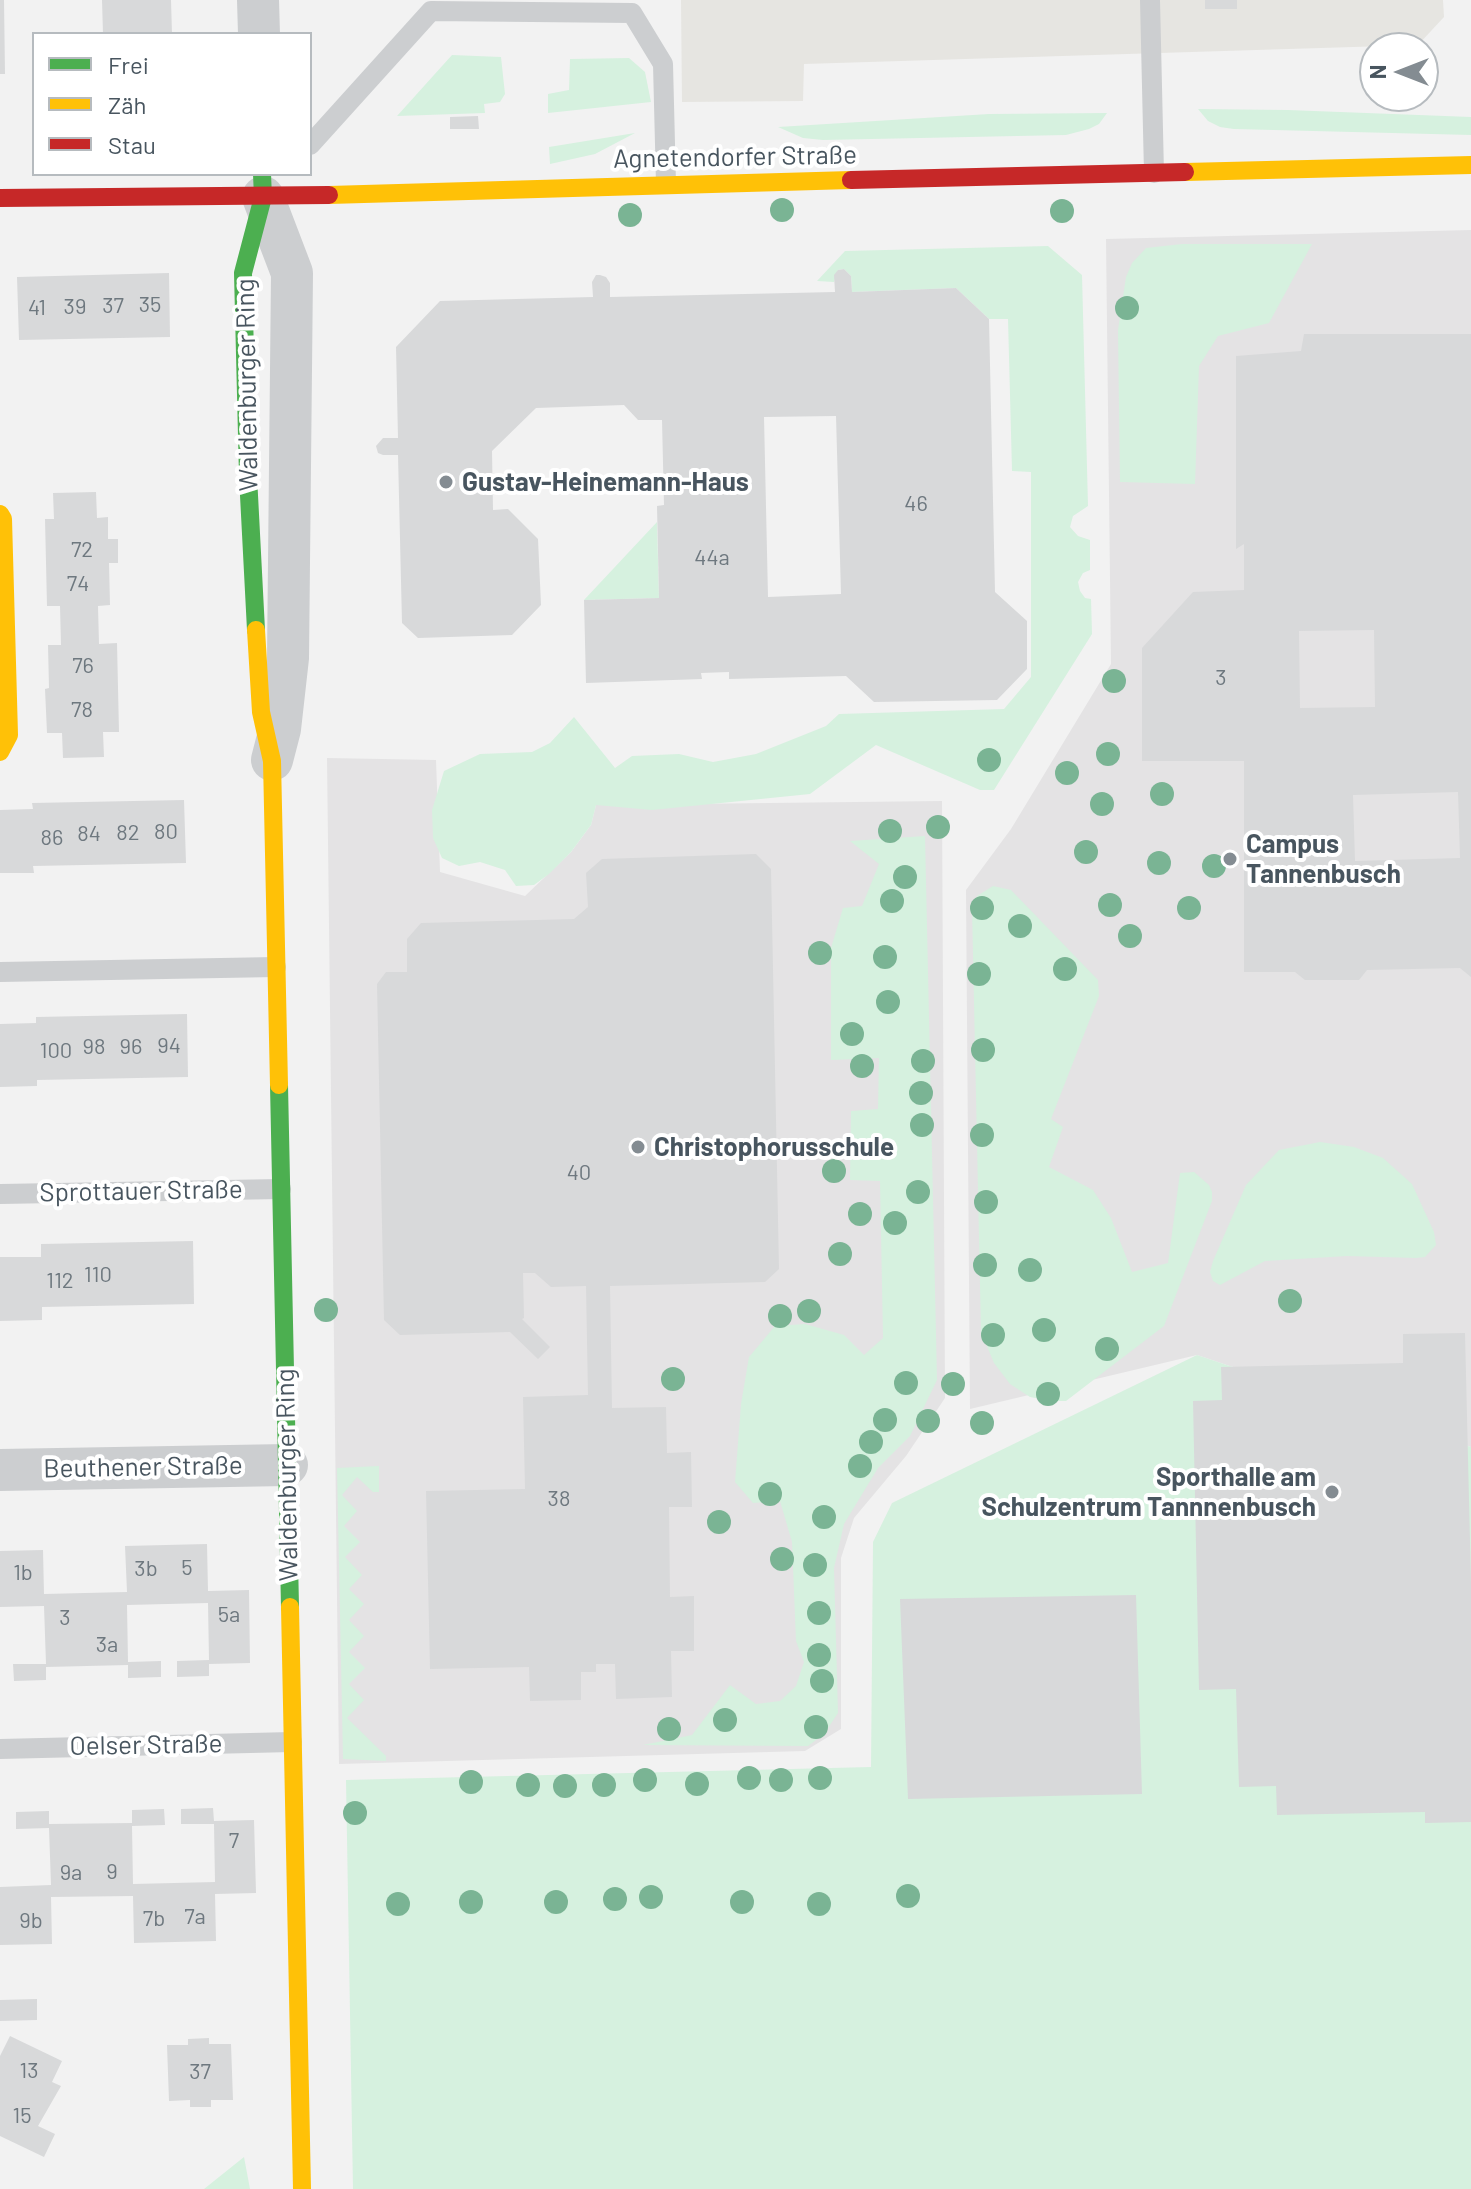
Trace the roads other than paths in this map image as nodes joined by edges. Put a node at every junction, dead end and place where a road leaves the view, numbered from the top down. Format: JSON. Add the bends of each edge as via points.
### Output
{"nodes":[{"id":1,"x":258,"y":0,"type":"edge"},
{"id":2,"x":1150,"y":0,"type":"edge"},
{"id":3,"x":259,"y":32,"type":"edge"},
{"id":4,"x":312,"y":143,"type":"edge"},
{"id":5,"x":1471,"y":165,"type":"edge"},
{"id":6,"x":1154,"y":173,"type":"junction"},
{"id":7,"x":270,"y":182,"type":"edge"},
{"id":8,"x":666,"y":184,"type":"junction"},
{"id":9,"x":0,"y":198,"type":"edge"},
{"id":10,"x":0,"y":514,"type":"edge"},
{"id":11,"x":0,"y":752,"type":"edge"},
{"id":12,"x":272,"y":761,"type":"joint"},
{"id":13,"x":276,"y":967,"type":"junction"},
{"id":14,"x":0,"y":972,"type":"edge"},
{"id":15,"x":281,"y":1189,"type":"junction"},
{"id":16,"x":0,"y":1194,"type":"edge"},
{"id":17,"x":287,"y":1465,"type":"junction"},
{"id":18,"x":0,"y":1470,"type":"edge"},
{"id":19,"x":292,"y":1742,"type":"junction"},
{"id":20,"x":0,"y":1749,"type":"edge"},
{"id":21,"x":302,"y":2189,"type":"edge"}],
"edges":[{"from":1,"to":3,"type":"street"},
{"from":2,"to":6,"type":"lane"},
{"from":4,"to":8,"type":"lane","via":[[431,11],[632,13],[663,64]]},
{"from":5,"to":6,"type":"street","name":"Agnetendorfer Straße"},
{"from":6,"to":8,"type":"street","name":"Agnetendorfer Straße"},
{"from":7,"to":8,"type":"street","name":"Agnetendorfer Straße"},
{"from":7,"to":9,"type":"street","name":"Agnetendorfer Straße"},
{"from":7,"to":12,"type":"street","name":"Waldenburger Ring","via":[[292,273],[288,658]]},
{"from":10,"to":11,"type":"street","via":[[9,735]]},
{"from":12,"to":13,"type":"street","name":"Waldenburger Ring"},
{"from":13,"to":14,"type":"lane"},
{"from":13,"to":15,"type":"street","name":"Waldenburger Ring"},
{"from":15,"to":16,"type":"lane","name":"Sprottauer Straße"},
{"from":15,"to":17,"type":"street","name":"Waldenburger Ring"},
{"from":17,"to":18,"type":"street","name":"Beuthener Straße"},
{"from":17,"to":19,"type":"street","name":"Waldenburger Ring"},
{"from":19,"to":20,"type":"lane","name":"Oelser Straße"},
{"from":19,"to":21,"type":"street","name":"Waldenburger Ring"}]}
